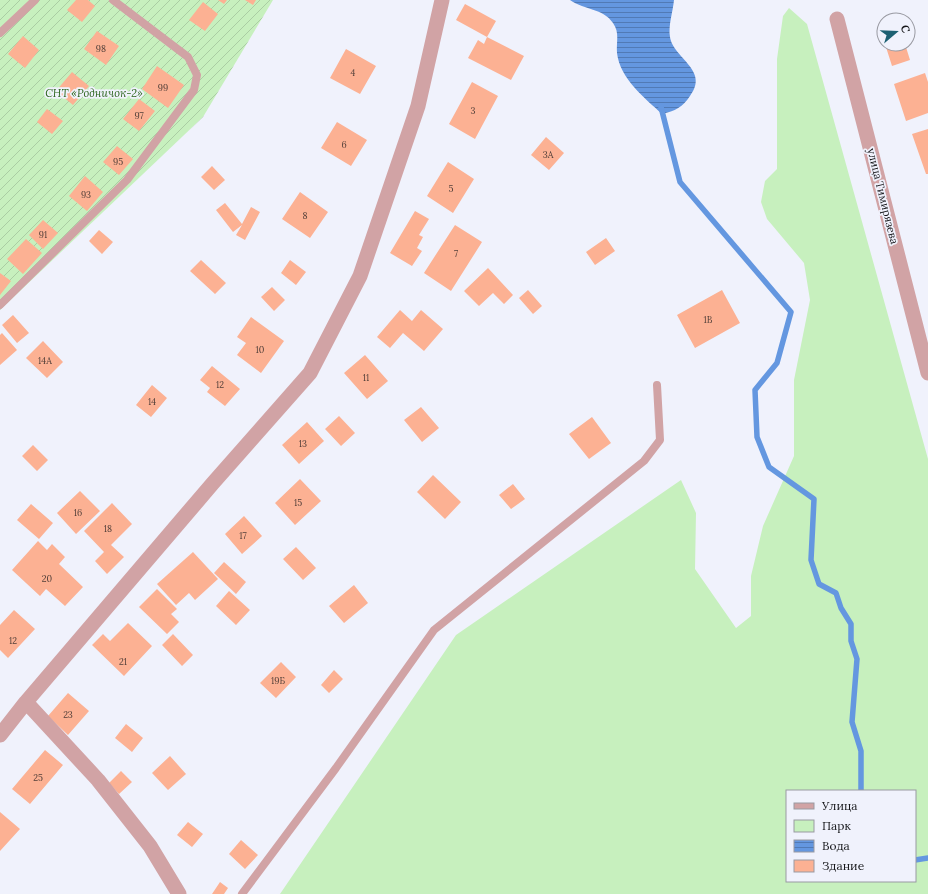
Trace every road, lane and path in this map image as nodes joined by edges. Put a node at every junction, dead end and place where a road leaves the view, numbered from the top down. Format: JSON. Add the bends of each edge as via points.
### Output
{"nodes":[{"id":1,"x":36,"y":0,"type":"edge"},
{"id":2,"x":113,"y":0,"type":"edge"},
{"id":3,"x":442,"y":0,"type":"edge"},
{"id":4,"x":837,"y":19,"type":"dead end"},
{"id":5,"x":0,"y":33,"type":"edge"},
{"id":6,"x":0,"y":305,"type":"edge"},
{"id":7,"x":928,"y":373,"type":"edge"},
{"id":8,"x":657,"y":385,"type":"dead end"},
{"id":9,"x":26,"y":702,"type":"junction"},
{"id":10,"x":0,"y":735,"type":"edge"},
{"id":11,"x":179,"y":894,"type":"edge"},
{"id":12,"x":242,"y":894,"type":"edge"}],
"edges":[{"from":1,"to":5,"type":"lane"},
{"from":2,"to":6,"type":"lane","via":[[188,57],[197,75],[194,90],[127,180]]},
{"from":3,"to":9,"type":"street","via":[[418,106],[360,276],[310,373]]},
{"from":4,"to":7,"type":"street","name":"улица Тимирязева"},
{"from":8,"to":12,"type":"lane","via":[[660,440],[644,461],[434,630]]},
{"from":9,"to":10,"type":"street"},
{"from":9,"to":11,"type":"street","via":[[98,780],[150,846]]}]}
